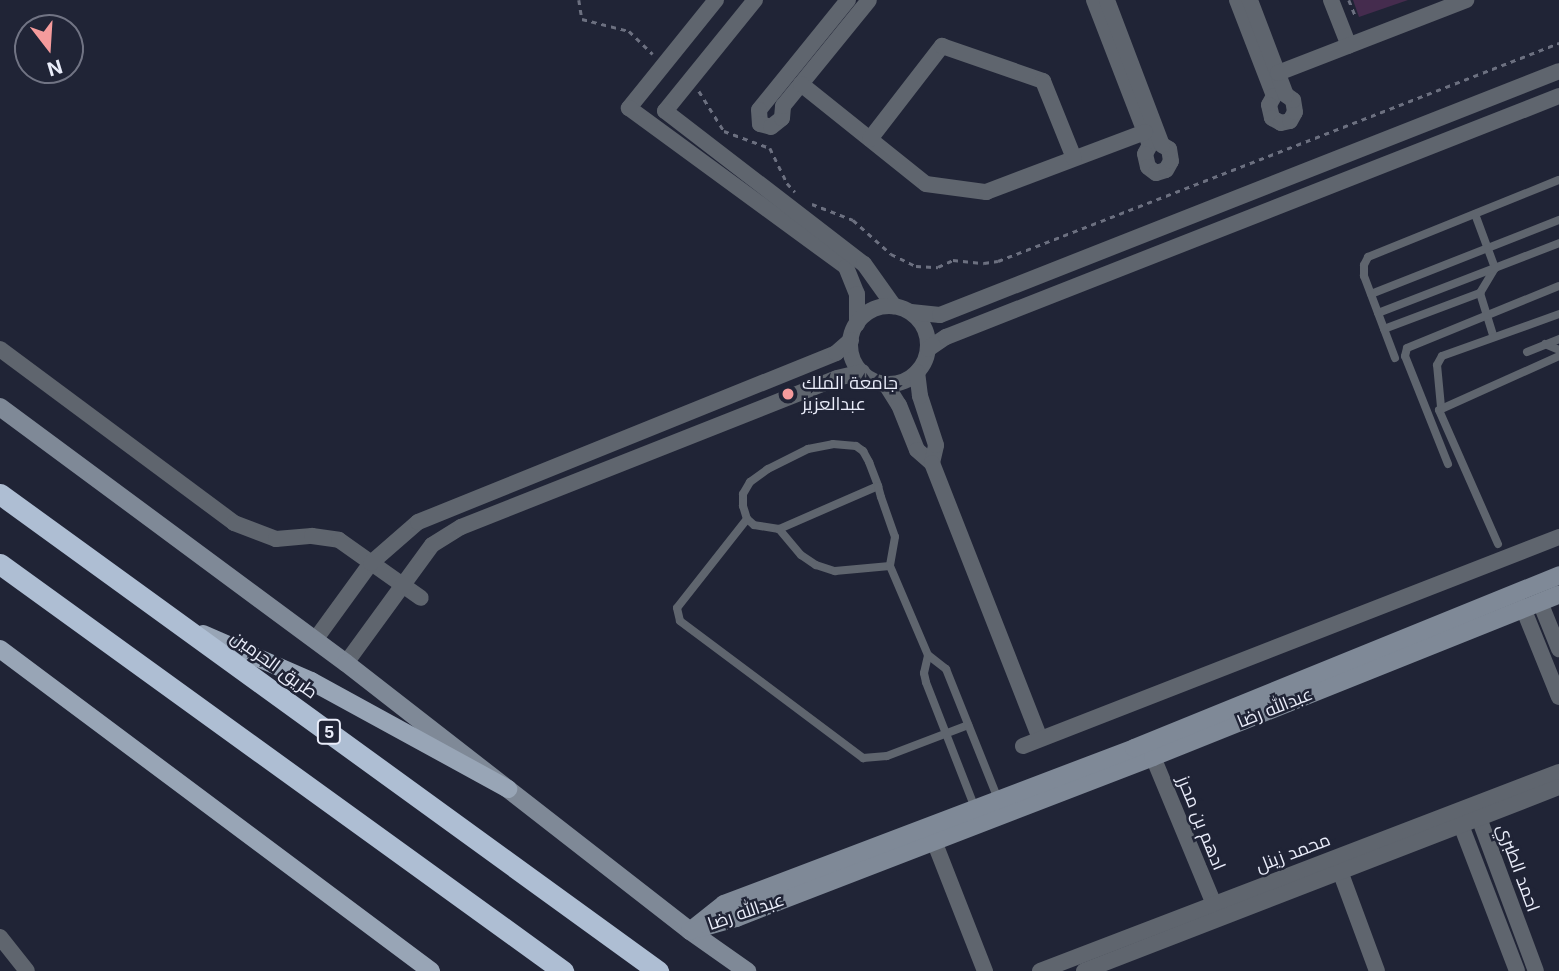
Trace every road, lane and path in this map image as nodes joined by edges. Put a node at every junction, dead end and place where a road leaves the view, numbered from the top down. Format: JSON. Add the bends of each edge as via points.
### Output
{"nodes":[{"id":1,"x":579,"y":0,"type":"edge"},
{"id":2,"x":716,"y":0,"type":"edge"},
{"id":3,"x":755,"y":0,"type":"edge"},
{"id":4,"x":848,"y":0,"type":"edge"},
{"id":5,"x":869,"y":0,"type":"edge"},
{"id":6,"x":1094,"y":0,"type":"edge"},
{"id":7,"x":1107,"y":0,"type":"edge"},
{"id":8,"x":1237,"y":0,"type":"edge"},
{"id":9,"x":1250,"y":0,"type":"edge"},
{"id":10,"x":1331,"y":0,"type":"edge"},
{"id":11,"x":1349,"y":0,"type":"edge"},
{"id":12,"x":1466,"y":0,"type":"edge"},
{"id":13,"x":1356,"y":17,"type":"dead end"},
{"id":14,"x":1559,"y":43,"type":"edge"},
{"id":15,"x":1349,"y":46,"type":"junction"},
{"id":16,"x":665,"y":63,"type":"junction"},
{"id":17,"x":1559,"y":71,"type":"edge"},
{"id":18,"x":1278,"y":74,"type":"junction"},
{"id":19,"x":688,"y":82,"type":"junction"},
{"id":20,"x":801,"y":84,"type":"junction"},
{"id":21,"x":1559,"y":96,"type":"edge"},
{"id":22,"x":1145,"y":132,"type":"junction"},
{"id":23,"x":870,"y":139,"type":"junction"},
{"id":24,"x":1074,"y":158,"type":"junction"},
{"id":25,"x":1559,"y":180,"type":"edge"},
{"id":26,"x":802,"y":198,"type":"dead end"},
{"id":27,"x":809,"y":202,"type":"dead end"},
{"id":28,"x":1475,"y":214,"type":"junction"},
{"id":29,"x":1559,"y":220,"type":"edge"},
{"id":30,"x":1559,"y":243,"type":"edge"},
{"id":31,"x":1488,"y":248,"type":"junction"},
{"id":32,"x":1494,"y":268,"type":"junction"},
{"id":33,"x":1559,"y":286,"type":"edge"},
{"id":34,"x":1480,"y":293,"type":"junction"},
{"id":35,"x":1371,"y":294,"type":"junction"},
{"id":36,"x":894,"y":306,"type":"junction"},
{"id":37,"x":911,"y":312,"type":"junction"},
{"id":38,"x":1378,"y":313,"type":"junction"},
{"id":39,"x":1559,"y":314,"type":"edge"},
{"id":40,"x":1486,"y":317,"type":"junction"},
{"id":41,"x":857,"y":324,"type":"junction"},
{"id":42,"x":1384,"y":329,"type":"junction"},
{"id":43,"x":1493,"y":335,"type":"junction"},
{"id":44,"x":1435,"y":338,"type":"junction"},
{"id":45,"x":851,"y":340,"type":"junction"},
{"id":46,"x":1558,"y":340,"type":"edge"},
{"id":47,"x":1545,"y":344,"type":"junction"},
{"id":48,"x":0,"y":349,"type":"edge"},
{"id":49,"x":928,"y":349,"type":"junction"},
{"id":50,"x":1559,"y":350,"type":"edge"},
{"id":51,"x":1442,"y":356,"type":"junction"},
{"id":52,"x":1559,"y":356,"type":"edge"},
{"id":53,"x":1395,"y":358,"type":"dead end"},
{"id":54,"x":1549,"y":360,"type":"junction"},
{"id":55,"x":862,"y":372,"type":"junction"},
{"id":56,"x":917,"y":372,"type":"junction"},
{"id":57,"x":885,"y":383,"type":"junction"},
{"id":58,"x":0,"y":407,"type":"edge"},
{"id":59,"x":1441,"y":407,"type":"junction"},
{"id":60,"x":932,"y":463,"type":"junction"},
{"id":61,"x":1448,"y":464,"type":"dead end"},
{"id":62,"x":878,"y":486,"type":"junction"},
{"id":63,"x":0,"y":494,"type":"edge"},
{"id":64,"x":747,"y":519,"type":"junction"},
{"id":65,"x":779,"y":529,"type":"junction"},
{"id":66,"x":1559,"y":537,"type":"edge"},
{"id":67,"x":1498,"y":544,"type":"dead end"},
{"id":68,"x":371,"y":563,"type":"junction"},
{"id":69,"x":0,"y":564,"type":"edge"},
{"id":70,"x":890,"y":566,"type":"junction"},
{"id":71,"x":1559,"y":575,"type":"edge"},
{"id":72,"x":402,"y":586,"type":"junction"},
{"id":73,"x":1559,"y":595,"type":"edge"},
{"id":74,"x":421,"y":598,"type":"dead end"},
{"id":75,"x":1531,"y":605,"type":"junction"},
{"id":76,"x":179,"y":624,"type":"junction"},
{"id":77,"x":315,"y":640,"type":"junction"},
{"id":78,"x":0,"y":649,"type":"edge"},
{"id":79,"x":1559,"y":649,"type":"edge"},
{"id":80,"x":928,"y":655,"type":"junction"},
{"id":81,"x":346,"y":663,"type":"junction"},
{"id":82,"x":1559,"y":697,"type":"edge"},
{"id":83,"x":968,"y":725,"type":"junction"},
{"id":84,"x":946,"y":734,"type":"junction"},
{"id":85,"x":1040,"y":739,"type":"junction"},
{"id":86,"x":1023,"y":746,"type":"dead end"},
{"id":87,"x":1153,"y":757,"type":"junction"},
{"id":88,"x":1559,"y":772,"type":"edge"},
{"id":89,"x":1559,"y":787,"type":"edge"},
{"id":90,"x":508,"y":789,"type":"junction"},
{"id":91,"x":998,"y":799,"type":"junction"},
{"id":92,"x":975,"y":808,"type":"junction"},
{"id":93,"x":1479,"y":818,"type":"junction"},
{"id":94,"x":1461,"y":825,"type":"junction"},
{"id":95,"x":934,"y":841,"type":"junction"},
{"id":96,"x":1338,"y":865,"type":"junction"},
{"id":97,"x":1214,"y":904,"type":"junction"},
{"id":98,"x":690,"y":931,"type":"junction"},
{"id":99,"x":0,"y":937,"type":"edge"},
{"id":100,"x":1374,"y":970,"type":"edge"},
{"id":101,"x":27,"y":971,"type":"edge"},
{"id":102,"x":431,"y":971,"type":"edge"},
{"id":103,"x":563,"y":971,"type":"edge"},
{"id":104,"x":658,"y":971,"type":"edge"},
{"id":105,"x":747,"y":971,"type":"edge"},
{"id":106,"x":985,"y":971,"type":"edge"},
{"id":107,"x":1040,"y":971,"type":"edge"},
{"id":108,"x":1084,"y":971,"type":"edge"},
{"id":109,"x":1517,"y":971,"type":"edge"},
{"id":110,"x":1536,"y":971,"type":"edge"}],
"edges":[{"from":1,"to":16,"type":"path","via":[[582,19],[629,31]]},
{"from":2,"to":16,"type":"street"},
{"from":3,"to":19,"type":"street"},
{"from":4,"to":20,"type":"street","via":[[759,110],[760,124],[771,127],[782,118],[783,106]]},
{"from":5,"to":20,"type":"street"},
{"from":6,"to":22,"type":"street"},
{"from":7,"to":22,"type":"street","via":[[1162,145],[1169,149],[1171,161],[1166,170],[1156,173],[1147,167],[1145,154],[1150,145]]},
{"from":8,"to":18,"type":"street","via":[[1274,96],[1269,105],[1272,118],[1280,123],[1290,121],[1295,112]]},
{"from":9,"to":18,"type":"street"},
{"from":10,"to":15,"type":"street"},
{"from":11,"to":13,"type":"path"},
{"from":12,"to":15,"type":"street"},
{"from":14,"to":27,"type":"path","via":[[998,261],[953,260],[937,267],[916,266],[891,254],[853,220]]},
{"from":15,"to":18,"type":"street"},
{"from":16,"to":41,"type":"street","via":[[629,108],[846,267],[857,294]]},
{"from":17,"to":37,"type":"street","via":[[940,315]]},
{"from":19,"to":26,"type":"path","via":[[724,131],[770,148],[787,183]]},
{"from":19,"to":36,"type":"street","via":[[665,111],[864,264]]},
{"from":20,"to":23,"type":"street"},
{"from":21,"to":49,"type":"street","via":[[946,337]]},
{"from":22,"to":24,"type":"street"},
{"from":23,"to":24,"type":"street","via":[[926,184],[986,192]]},
{"from":23,"to":24,"type":"street","via":[[942,46],[1043,81]]},
{"from":25,"to":28,"type":"lane"},
{"from":28,"to":31,"type":"lane"},
{"from":28,"to":35,"type":"lane","via":[[1368,257],[1364,276]]},
{"from":29,"to":31,"type":"lane"},
{"from":30,"to":32,"type":"lane"},
{"from":31,"to":32,"type":"lane"},
{"from":31,"to":35,"type":"lane"},
{"from":32,"to":34,"type":"lane"},
{"from":32,"to":38,"type":"lane"},
{"from":33,"to":40,"type":"lane"},
{"from":34,"to":40,"type":"lane"},
{"from":34,"to":42,"type":"lane"},
{"from":35,"to":38,"type":"lane"},
{"from":36,"to":37,"type":"street"},
{"from":36,"to":41,"type":"street","via":[[869,312]]},
{"from":37,"to":49,"type":"street","via":[[926,332]]},
{"from":38,"to":42,"type":"lane"},
{"from":39,"to":43,"type":"lane"},
{"from":40,"to":43,"type":"lane"},
{"from":40,"to":44,"type":"lane"},
{"from":41,"to":45,"type":"street"},
{"from":42,"to":53,"type":"lane"},
{"from":43,"to":51,"type":"lane"},
{"from":44,"to":51,"type":"lane"},
{"from":44,"to":61,"type":"lane","via":[[1407,348],[1405,356]]},
{"from":45,"to":55,"type":"street","via":[[852,357]]},
{"from":45,"to":68,"type":"street","via":[[836,353],[418,522]]},
{"from":46,"to":47,"type":"lane"},
{"from":47,"to":50,"type":"lane"},
{"from":47,"to":54,"type":"lane","via":[[1527,352]]},
{"from":48,"to":68,"type":"street","via":[[234,523],[276,539],[312,536],[340,540]]},
{"from":49,"to":56,"type":"street"},
{"from":51,"to":59,"type":"lane","via":[[1437,365]]},
{"from":52,"to":54,"type":"lane"},
{"from":54,"to":59,"type":"lane"},
{"from":55,"to":57,"type":"street"},
{"from":55,"to":72,"type":"street","via":[[461,527],[432,545]]},
{"from":56,"to":57,"type":"street","via":[[902,382]]},
{"from":56,"to":60,"type":"street","via":[[936,445]]},
{"from":57,"to":60,"type":"street","via":[[916,450]]},
{"from":58,"to":77,"type":"street"},
{"from":59,"to":67,"type":"lane","via":[[1439,415]]},
{"from":60,"to":85,"type":"street"},
{"from":62,"to":64,"type":"lane","via":[[863,451],[856,446],[808,449],[750,482],[743,494]]},
{"from":62,"to":65,"type":"lane"},
{"from":62,"to":70,"type":"lane","via":[[895,537]]},
{"from":63,"to":76,"type":"highway","name":"طريق الحرمين","number":"5"},
{"from":64,"to":65,"type":"lane","via":[[754,525]]},
{"from":64,"to":84,"type":"lane","via":[[677,607],[680,621],[863,758],[887,756]]},
{"from":65,"to":70,"type":"lane","via":[[800,555],[816,565],[835,571]]},
{"from":66,"to":85,"type":"street"},
{"from":68,"to":72,"type":"street"},
{"from":68,"to":77,"type":"street"},
{"from":69,"to":103,"type":"highway"},
{"from":70,"to":80,"type":"lane"},
{"from":71,"to":91,"type":"street","name":"عبدالله رضا"},
{"from":72,"to":74,"type":"street"},
{"from":72,"to":81,"type":"street"},
{"from":73,"to":75,"type":"street","name":"عبدالله رضا"},
{"from":75,"to":79,"type":"street"},
{"from":75,"to":82,"type":"street"},
{"from":75,"to":87,"type":"street","name":"عبدالله رضا"},
{"from":76,"to":90,"type":"main road","via":[[311,681]]},
{"from":76,"to":104,"type":"highway","name":"طريق الحرمين","number":"5"},
{"from":77,"to":81,"type":"street"},
{"from":78,"to":102,"type":"main road"},
{"from":80,"to":83,"type":"lane","via":[[946,669]]},
{"from":80,"to":84,"type":"lane","via":[[924,673]]},
{"from":81,"to":90,"type":"street"},
{"from":83,"to":84,"type":"lane"},
{"from":83,"to":91,"type":"lane"},
{"from":84,"to":92,"type":"lane"},
{"from":85,"to":86,"type":"street"},
{"from":87,"to":95,"type":"street","name":"عبدالله رضا"},
{"from":87,"to":97,"type":"street","name":"ادهم بن محرز"},
{"from":88,"to":96,"type":"street","name":"محمد زينل"},
{"from":89,"to":93,"type":"street","name":"محمد زينل"},
{"from":90,"to":98,"type":"street"},
{"from":91,"to":92,"type":"street","name":"عبدالله رضا"},
{"from":92,"to":98,"type":"street","name":"عبدالله رضا","via":[[724,904]]},
{"from":93,"to":94,"type":"street","name":"محمد زينل"},
{"from":93,"to":110,"type":"street","name":"احمد الطبري"},
{"from":94,"to":96,"type":"street","name":"محمد زينل"},
{"from":94,"to":109,"type":"street"},
{"from":95,"to":98,"type":"street","name":"عبدالله رضا","via":[[736,918]]},
{"from":95,"to":106,"type":"street"},
{"from":96,"to":97,"type":"street","name":"محمد زينل"},
{"from":96,"to":100,"type":"street"},
{"from":96,"to":108,"type":"street","name":"محمد زينل"},
{"from":97,"to":107,"type":"street","name":"محمد زينل"},
{"from":98,"to":105,"type":"street"},
{"from":99,"to":101,"type":"street"}]}
